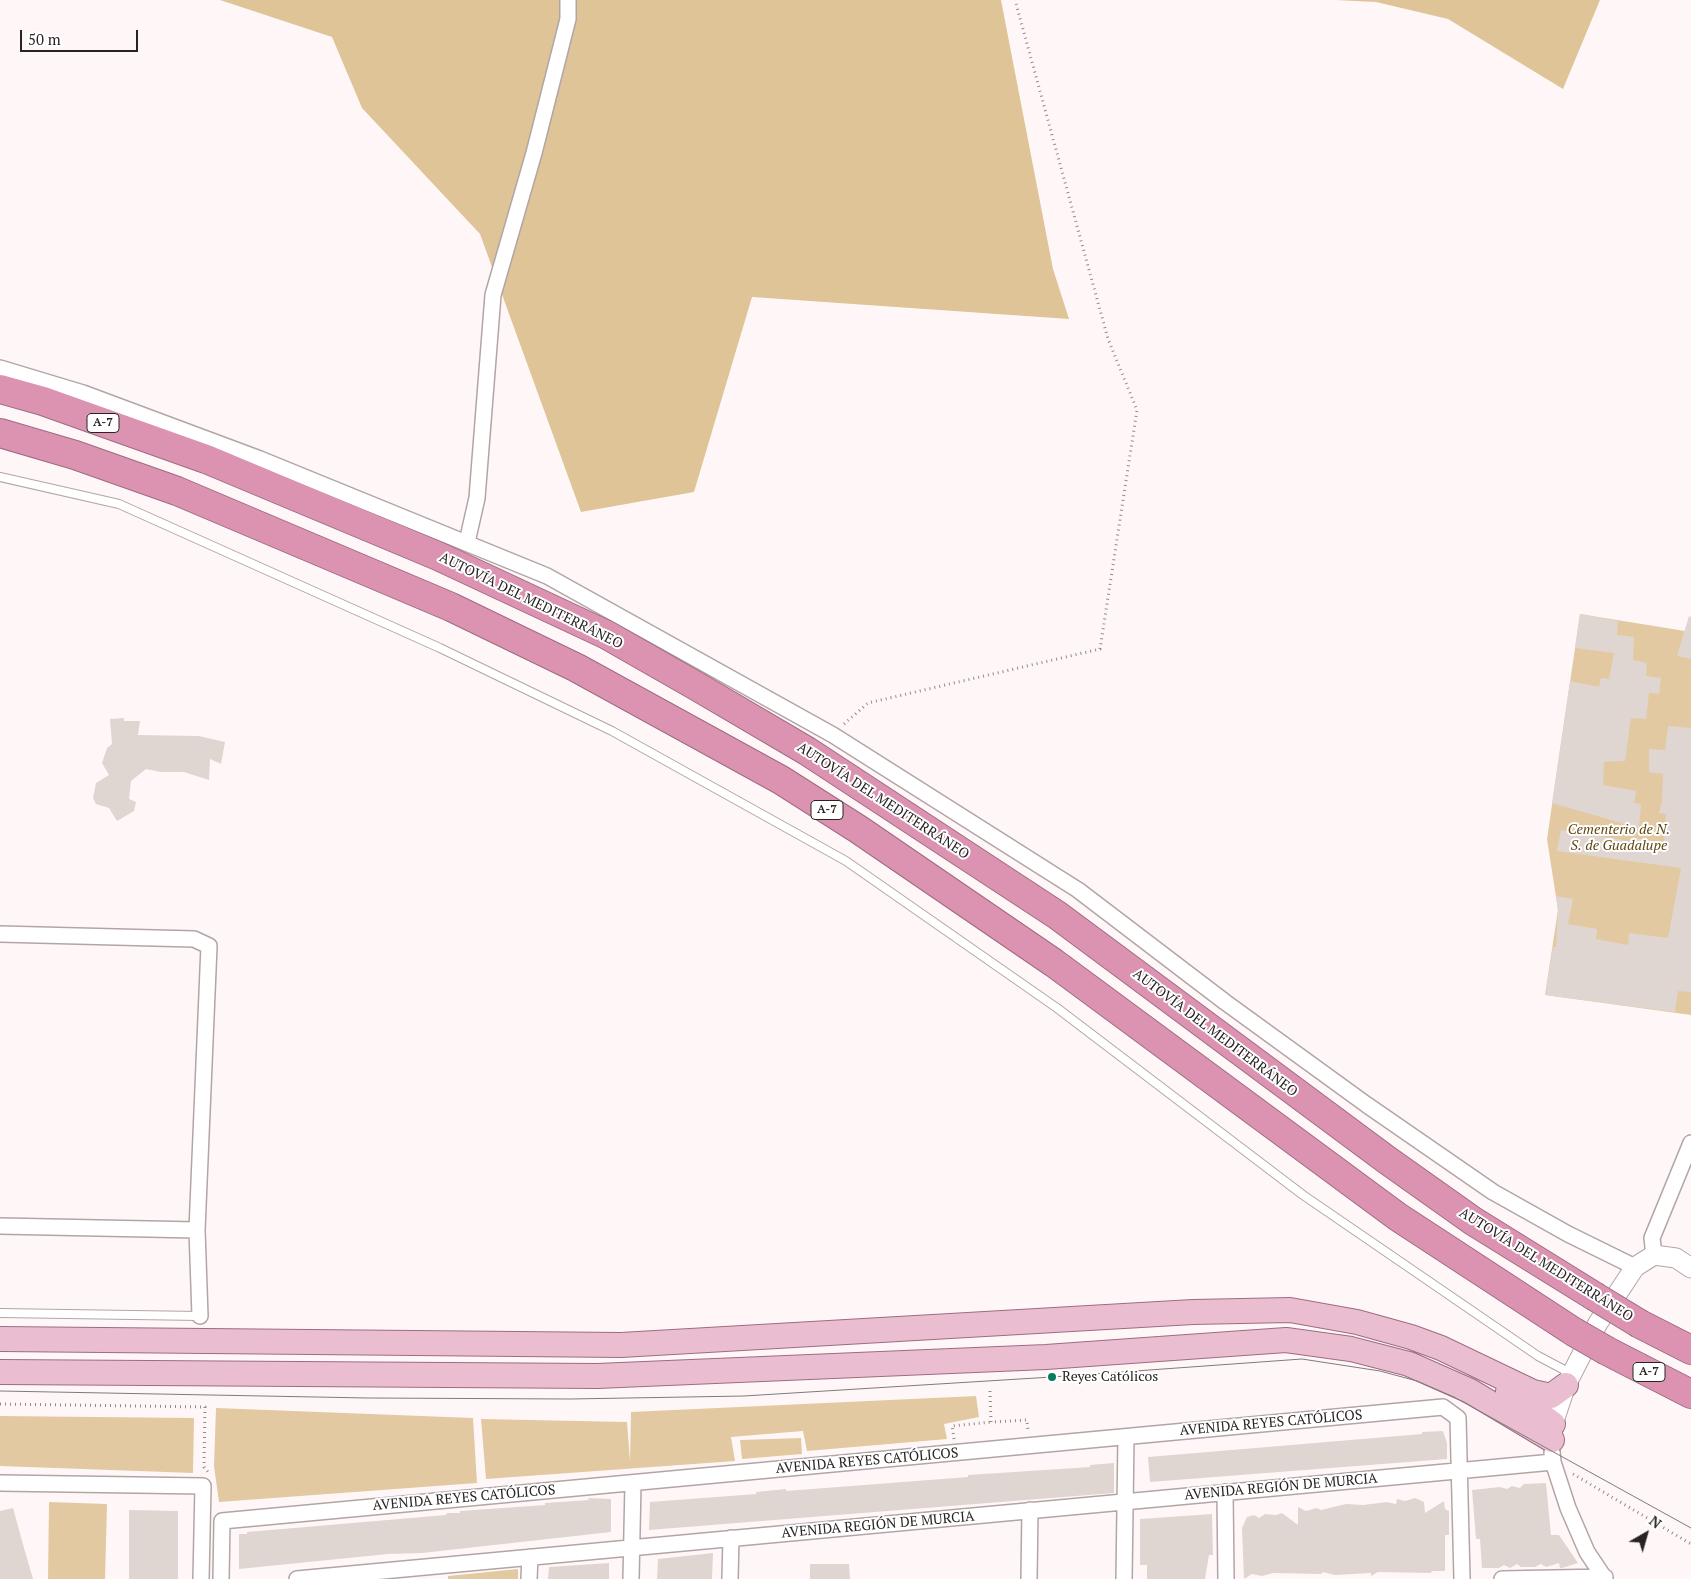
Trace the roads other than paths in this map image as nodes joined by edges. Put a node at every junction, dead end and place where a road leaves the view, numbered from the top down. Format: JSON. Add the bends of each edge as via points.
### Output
{"nodes":[{"id":1,"x":568,"y":0,"type":"edge"},
{"id":2,"x":0,"y":368,"type":"edge"},
{"id":3,"x":0,"y":389,"type":"edge"},
{"id":4,"x":0,"y":433,"type":"edge"},
{"id":5,"x":0,"y":477,"type":"edge"},
{"id":6,"x":467,"y":542,"type":"junction"},
{"id":7,"x":0,"y":934,"type":"edge"},
{"id":8,"x":1691,"y":1142,"type":"edge"},
{"id":9,"x":0,"y":1226,"type":"edge"},
{"id":10,"x":197,"y":1230,"type":"junction"},
{"id":11,"x":1654,"y":1255,"type":"junction"},
{"id":12,"x":1635,"y":1267,"type":"junction"},
{"id":13,"x":1691,"y":1268,"type":"edge"},
{"id":14,"x":0,"y":1313,"type":"edge"},
{"id":15,"x":200,"y":1316,"type":"joint"},
{"id":16,"x":0,"y":1339,"type":"edge"},
{"id":17,"x":1691,"y":1350,"type":"edge"},
{"id":18,"x":1471,"y":1363,"type":"junction"},
{"id":19,"x":0,"y":1372,"type":"edge"},
{"id":20,"x":1569,"y":1380,"type":"junction"},
{"id":21,"x":1691,"y":1394,"type":"edge"},
{"id":22,"x":1126,"y":1437,"type":"junction"},
{"id":23,"x":1553,"y":1442,"type":"junction"},
{"id":24,"x":1459,"y":1470,"type":"junction"},
{"id":25,"x":633,"y":1482,"type":"junction"},
{"id":26,"x":0,"y":1483,"type":"edge"},
{"id":27,"x":1226,"y":1492,"type":"junction"},
{"id":28,"x":1125,"y":1501,"type":"junction"},
{"id":29,"x":1030,"y":1510,"type":"junction"},
{"id":30,"x":731,"y":1538,"type":"junction"},
{"id":31,"x":632,"y":1548,"type":"junction"},
{"id":32,"x":530,"y":1557,"type":"junction"},
{"id":33,"x":424,"y":1573,"type":"edge"},
{"id":34,"x":319,"y":1578,"type":"edge"},
{"id":35,"x":1605,"y":1578,"type":"edge"},
{"id":36,"x":201,"y":1579,"type":"edge"},
{"id":37,"x":221,"y":1579,"type":"edge"},
{"id":38,"x":297,"y":1579,"type":"edge"},
{"id":39,"x":529,"y":1579,"type":"edge"},
{"id":40,"x":631,"y":1579,"type":"edge"},
{"id":41,"x":730,"y":1579,"type":"edge"},
{"id":42,"x":1029,"y":1579,"type":"edge"},
{"id":43,"x":1124,"y":1579,"type":"edge"},
{"id":44,"x":1226,"y":1579,"type":"edge"},
{"id":45,"x":1462,"y":1579,"type":"edge"},
{"id":46,"x":1502,"y":1579,"type":"edge"}],
"edges":[{"from":1,"to":6,"type":"street","via":[[568,19],[493,295],[477,498]]},
{"from":2,"to":6,"type":"street","via":[[83,393]]},
{"from":3,"to":17,"type":"highway","name":"AUTOVÍA DEL MEDITERRÁNEO","number":"A-7","bridge":true,"via":[[206,459],[438,556],[606,636],[689,682],[807,751],[1041,905],[1473,1221],[1640,1324]]},
{"from":4,"to":21,"type":"highway","number":"A-7","bridge":true,"via":[[178,491],[451,607],[577,668],[781,780],[1054,963],[1398,1217],[1574,1332]]},
{"from":5,"to":20,"type":"lane","via":[[119,504],[440,648],[612,730],[846,861],[1057,1008],[1304,1195]]},
{"from":6,"to":12,"type":"street","via":[[547,576],[833,735],[1078,890],[1367,1106],[1493,1192]]},
{"from":7,"to":10,"type":"street","via":[[194,939],[209,946]]},
{"from":8,"to":11,"type":"street","via":[[1652,1238]]},
{"from":9,"to":10,"type":"street"},
{"from":10,"to":15,"type":"street"},
{"from":11,"to":12,"type":"street"},
{"from":11,"to":13,"type":"street","via":[[1676,1258]]},
{"from":12,"to":20,"type":"street","via":[[1598,1323]]},
{"from":14,"to":15,"type":"lane"},
{"from":16,"to":18,"type":"main road","via":[[621,1345],[1193,1312],[1290,1310],[1357,1322],[1411,1337]]},
{"from":18,"to":20,"type":"main road","via":[[1533,1392],[1551,1396]]},
{"from":18,"to":23,"type":"main road"},
{"from":19,"to":23,"type":"main road","via":[[597,1376],[1046,1357],[1286,1340],[1351,1348],[1409,1364],[1470,1391]]},
{"from":20,"to":23,"type":"street"},
{"from":22,"to":24,"type":"street","name":"AVENIDA REYES CATÓLICOS","via":[[1443,1407],[1458,1418]]},
{"from":22,"to":25,"type":"street","name":"AVENIDA REYES CATÓLICOS"},
{"from":22,"to":28,"type":"street"},
{"from":23,"to":24,"type":"street","name":"AVENIDA REGIÓN DE MURCIA"},
{"from":23,"to":35,"type":"street","via":[[1568,1508],[1588,1552]]},
{"from":24,"to":27,"type":"street","name":"AVENIDA REGIÓN DE MURCIA"},
{"from":24,"to":45,"type":"street"},
{"from":25,"to":31,"type":"street"},
{"from":25,"to":37,"type":"street","name":"AVENIDA REYES CATÓLICOS","via":[[222,1521]]},
{"from":26,"to":36,"type":"street","via":[[208,1483]]},
{"from":27,"to":28,"type":"street","name":"AVENIDA REGIÓN DE MURCIA"},
{"from":27,"to":44,"type":"street"},
{"from":28,"to":29,"type":"street","name":"AVENIDA REGIÓN DE MURCIA"},
{"from":28,"to":43,"type":"street"},
{"from":29,"to":30,"type":"street","name":"AVENIDA REGIÓN DE MURCIA"},
{"from":29,"to":42,"type":"street"},
{"from":30,"to":31,"type":"street","name":"AVENIDA REGIÓN DE MURCIA"},
{"from":30,"to":41,"type":"street"},
{"from":31,"to":32,"type":"street","name":"AVENIDA REGIÓN DE MURCIA"},
{"from":31,"to":40,"type":"street"},
{"from":32,"to":33,"type":"street","name":"AVENIDA REGIÓN DE MURCIA"},
{"from":32,"to":39,"type":"street"},
{"from":33,"to":34,"type":"street","name":"AVENIDA REGIÓN DE MURCIA"},
{"from":34,"to":38,"type":"street","name":"AVENIDA REGIÓN DE MURCIA"},
{"from":35,"to":46,"type":"street"}]}
